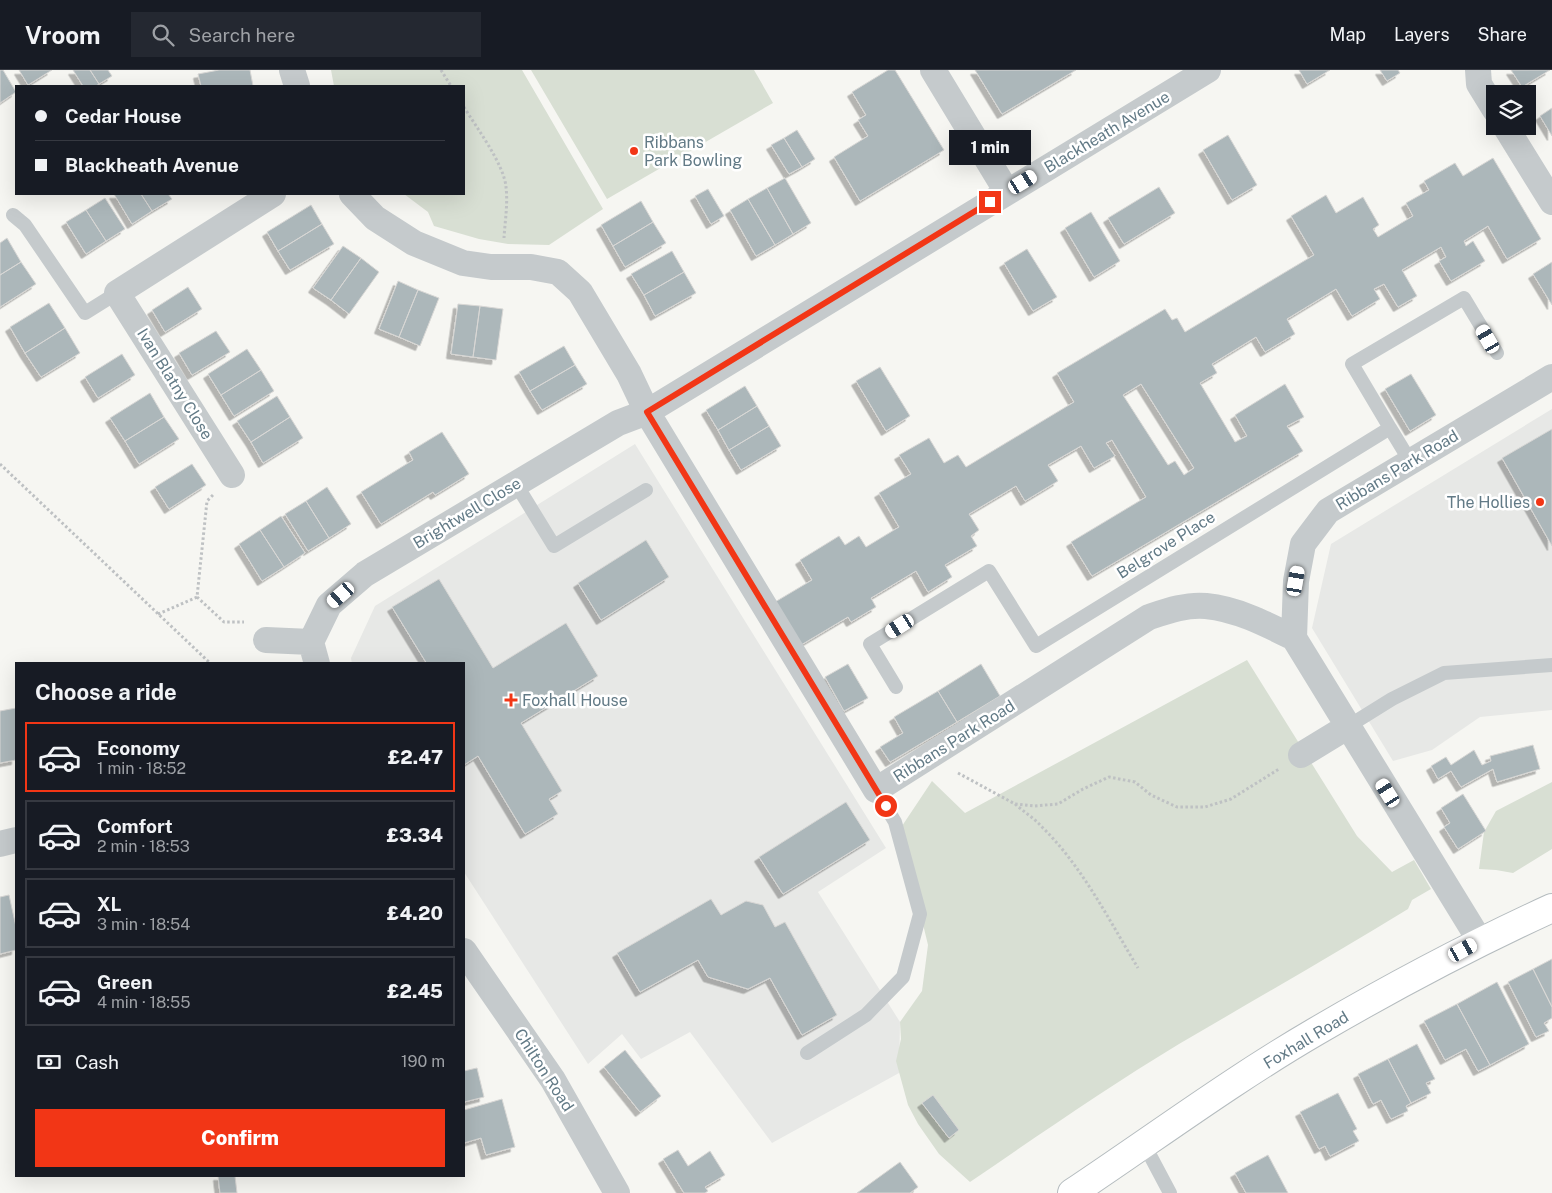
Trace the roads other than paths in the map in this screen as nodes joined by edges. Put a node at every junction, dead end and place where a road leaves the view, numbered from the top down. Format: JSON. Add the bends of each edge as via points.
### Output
{"nodes":[{"id":1,"x":292,"y":70,"type":"edge"},
{"id":2,"x":933,"y":70,"type":"edge"},
{"id":3,"x":1208,"y":70,"type":"edge"},
{"id":4,"x":1478,"y":70,"type":"edge"},
{"id":5,"x":297,"y":85,"type":"edge"},
{"id":6,"x":1486,"y":95,"type":"edge"},
{"id":7,"x":1511,"y":135,"type":"edge"},
{"id":8,"x":1007,"y":192,"type":"junction"},
{"id":9,"x":271,"y":195,"type":"edge"},
{"id":10,"x":353,"y":195,"type":"edge"},
{"id":11,"x":1552,"y":202,"type":"edge"},
{"id":12,"x":13,"y":215,"type":"dead end"},
{"id":13,"x":117,"y":292,"type":"junction"},
{"id":14,"x":1496,"y":353,"type":"dead end"},
{"id":15,"x":1552,"y":377,"type":"edge"},
{"id":16,"x":647,"y":412,"type":"junction"},
{"id":17,"x":1390,"y":428,"type":"junction"},
{"id":18,"x":1410,"y":461,"type":"junction"},
{"id":19,"x":232,"y":475,"type":"road end"},
{"id":20,"x":516,"y":484,"type":"junction"},
{"id":21,"x":646,"y":490,"type":"dead end"},
{"id":22,"x":1294,"y":638,"type":"junction"},
{"id":23,"x":266,"y":640,"type":"road end"},
{"id":24,"x":314,"y":653,"type":"edge"},
{"id":25,"x":1552,"y":665,"type":"edge"},
{"id":26,"x":896,"y":687,"type":"dead end"},
{"id":27,"x":1347,"y":726,"type":"junction"},
{"id":28,"x":1302,"y":755,"type":"road end"},
{"id":29,"x":876,"y":790,"type":"junction"},
{"id":30,"x":15,"y":840,"type":"edge"},
{"id":31,"x":0,"y":844,"type":"edge"},
{"id":32,"x":1552,"y":908,"type":"edge"},
{"id":33,"x":1480,"y":941,"type":"junction"},
{"id":34,"x":465,"y":953,"type":"edge"},
{"id":35,"x":807,"y":1053,"type":"dead end"},
{"id":36,"x":1144,"y":1144,"type":"junction"},
{"id":37,"x":617,"y":1193,"type":"edge"},
{"id":38,"x":1072,"y":1193,"type":"edge"},
{"id":39,"x":1170,"y":1193,"type":"edge"}],
"edges":[{"from":1,"to":5,"type":"street"},
{"from":2,"to":8,"type":"street"},
{"from":3,"to":8,"type":"street","name":"Blackheath Avenue"},
{"from":4,"to":6,"type":"street","via":[[1479,84]]},
{"from":7,"to":11,"type":"street"},
{"from":8,"to":16,"type":"street","name":"Blackheath Avenue"},
{"from":9,"to":13,"type":"street"},
{"from":10,"to":16,"type":"street","name":"Ribbans Park Road","via":[[375,218],[414,243],[463,263],[558,272],[580,292],[629,374]]},
{"from":12,"to":13,"type":"lane","via":[[25,225],[84,313]]},
{"from":13,"to":19,"type":"street","name":"Ivan Blatny Close"},
{"from":14,"to":17,"type":"lane","via":[[1464,298],[1352,364]]},
{"from":15,"to":18,"type":"street","name":"Ribbans Park Road"},
{"from":16,"to":20,"type":"street","name":"Brightwell Close","via":[[618,423]]},
{"from":16,"to":29,"type":"street","name":"Ribbans Park Road"},
{"from":17,"to":18,"type":"lane"},
{"from":17,"to":26,"type":"lane","name":"Belgrove Place","via":[[1036,646],[989,571],[870,644]]},
{"from":18,"to":22,"type":"street","name":"Ribbans Park Road","via":[[1328,511],[1303,544],[1296,581]]},
{"from":20,"to":21,"type":"lane","via":[[554,546]]},
{"from":20,"to":24,"type":"street","name":"Brightwell Close","via":[[365,574],[329,605]]},
{"from":22,"to":27,"type":"street"},
{"from":22,"to":29,"type":"street","name":"Ribbans Park Road","via":[[1236,612],[1205,606],[1173,609],[1149,617]]},
{"from":23,"to":24,"type":"street","name":"Brightwell Close"},
{"from":25,"to":27,"type":"lane","via":[[1444,674],[1392,699]]},
{"from":27,"to":28,"type":"street"},
{"from":27,"to":33,"type":"street"},
{"from":29,"to":35,"type":"lane","via":[[895,822],[920,914],[918,923],[903,977],[866,1015]]},
{"from":30,"to":31,"type":"street"},
{"from":32,"to":33,"type":"street","name":"Foxhall Road"},
{"from":33,"to":36,"type":"street","name":"Foxhall Road","via":[[1314,1033]]},
{"from":34,"to":37,"type":"street","name":"Chilton Road","via":[[553,1080]]},
{"from":36,"to":38,"type":"street","name":"Foxhall Road"},
{"from":36,"to":39,"type":"lane"}]}
